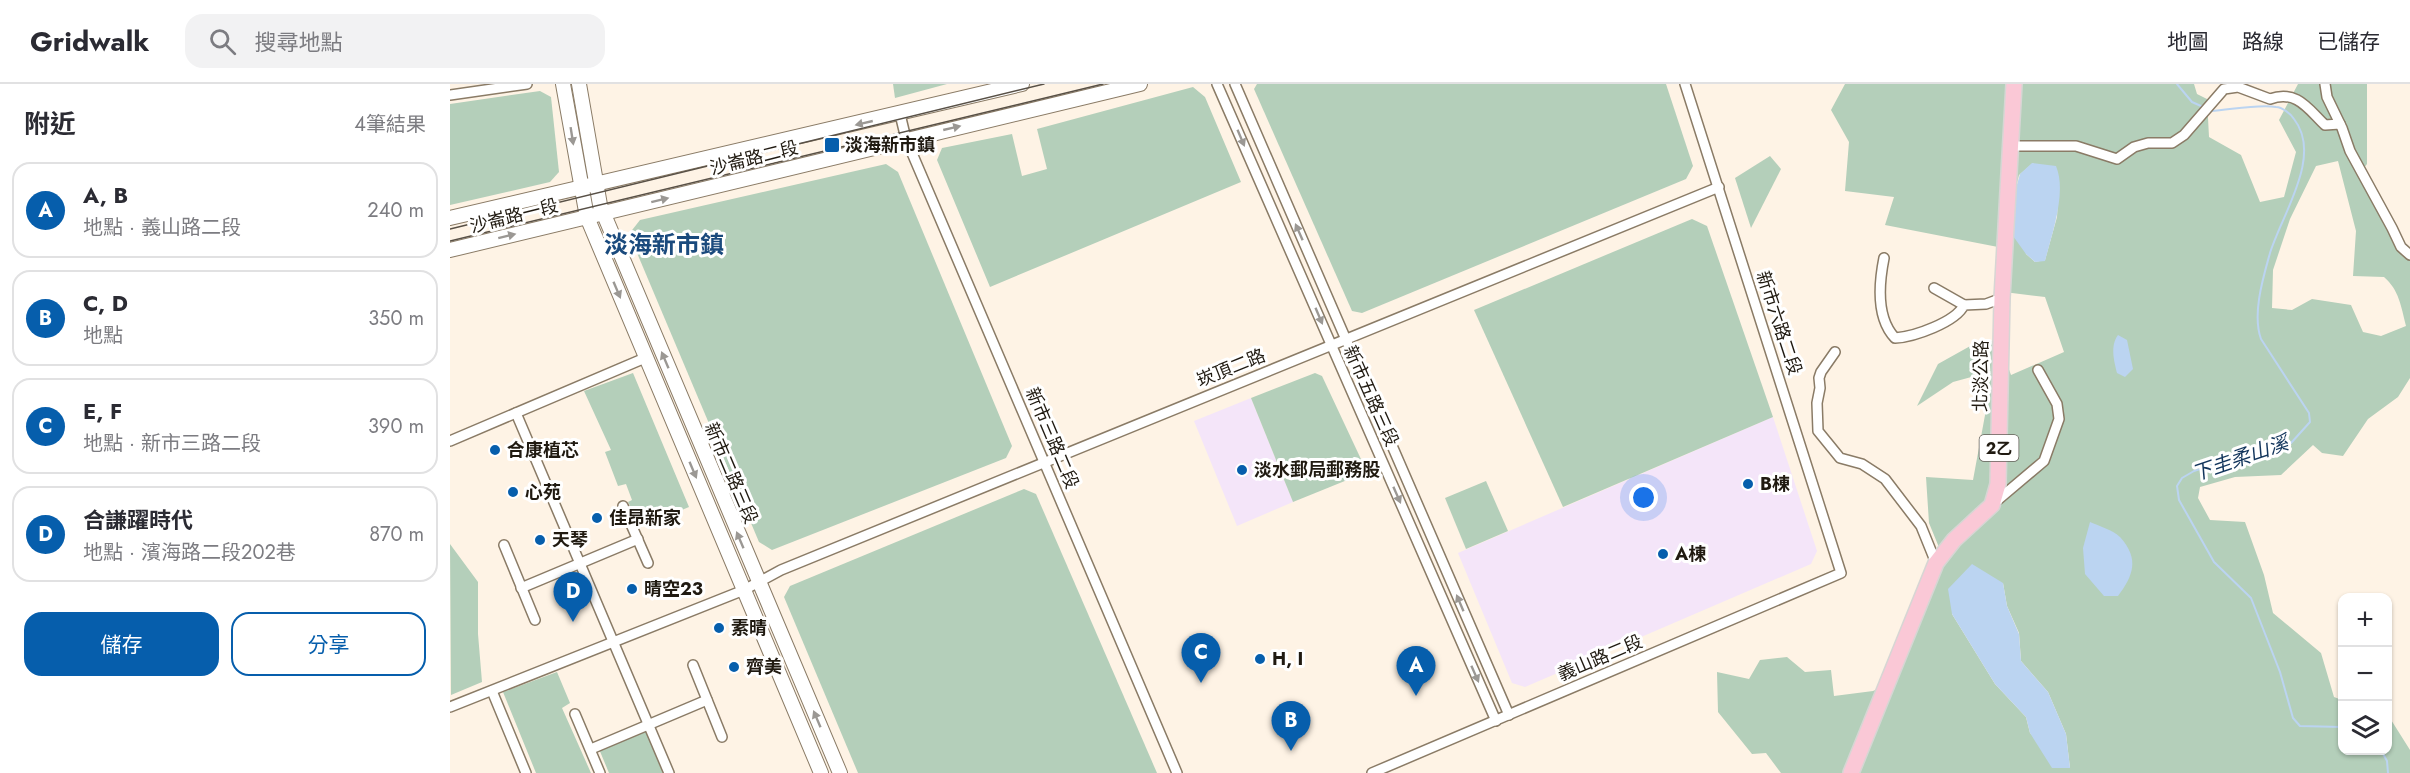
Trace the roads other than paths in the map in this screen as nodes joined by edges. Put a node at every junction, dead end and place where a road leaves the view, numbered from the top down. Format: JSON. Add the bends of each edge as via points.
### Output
{"nodes":[{"id":1,"x":527,"y":84,"type":"edge"},
{"id":2,"x":563,"y":84,"type":"edge"},
{"id":3,"x":579,"y":84,"type":"edge"},
{"id":4,"x":1023,"y":84,"type":"edge"},
{"id":5,"x":1140,"y":84,"type":"edge"},
{"id":6,"x":1217,"y":84,"type":"edge"},
{"id":7,"x":1234,"y":84,"type":"edge"},
{"id":8,"x":1685,"y":84,"type":"edge"},
{"id":9,"x":2014,"y":84,"type":"edge"},
{"id":10,"x":2325,"y":84,"type":"edge"},
{"id":11,"x":450,"y":95,"type":"edge"},
{"id":12,"x":900,"y":114,"type":"junction"},
{"id":13,"x":2340,"y":124,"type":"junction"},
{"id":14,"x":906,"y":139,"type":"junction"},
{"id":15,"x":2012,"y":146,"type":"junction"},
{"id":16,"x":595,"y":184,"type":"junction"},
{"id":17,"x":580,"y":187,"type":"junction"},
{"id":18,"x":1719,"y":187,"type":"junction"},
{"id":19,"x":604,"y":214,"type":"junction"},
{"id":20,"x":586,"y":217,"type":"junction"},
{"id":21,"x":450,"y":218,"type":"edge"},
{"id":22,"x":450,"y":250,"type":"edge"},
{"id":23,"x":2410,"y":255,"type":"edge"},
{"id":24,"x":1884,"y":258,"type":"dead end"},
{"id":25,"x":1934,"y":288,"type":"dead end"},
{"id":26,"x":2002,"y":298,"type":"junction"},
{"id":27,"x":1964,"y":305,"type":"junction"},
{"id":28,"x":1346,"y":339,"type":"junction"},
{"id":29,"x":1331,"y":345,"type":"junction"},
{"id":30,"x":1835,"y":352,"type":"dead end"},
{"id":31,"x":645,"y":357,"type":"junction"},
{"id":32,"x":2038,"y":370,"type":"dead end"},
{"id":33,"x":516,"y":413,"type":"junction"},
{"id":34,"x":450,"y":441,"type":"edge"},
{"id":35,"x":1044,"y":462,"type":"junction"},
{"id":36,"x":1992,"y":505,"type":"junction"},
{"id":37,"x":623,"y":506,"type":"dead end"},
{"id":38,"x":638,"y":539,"type":"junction"},
{"id":39,"x":504,"y":545,"type":"dead end"},
{"id":40,"x":648,"y":563,"type":"dead end"},
{"id":41,"x":1936,"y":563,"type":"junction"},
{"id":42,"x":580,"y":564,"type":"junction"},
{"id":43,"x":1841,"y":573,"type":"joint"},
{"id":44,"x":758,"y":582,"type":"junction"},
{"id":45,"x":521,"y":588,"type":"junction"},
{"id":46,"x":744,"y":590,"type":"junction"},
{"id":47,"x":535,"y":620,"type":"dead end"},
{"id":48,"x":614,"y":642,"type":"junction"},
{"id":49,"x":693,"y":665,"type":"dead end"},
{"id":50,"x":492,"y":691,"type":"junction"},
{"id":51,"x":707,"y":700,"type":"junction"},
{"id":52,"x":450,"y":707,"type":"edge"},
{"id":53,"x":575,"y":714,"type":"dead end"},
{"id":54,"x":1509,"y":715,"type":"junction"},
{"id":55,"x":1496,"y":721,"type":"junction"},
{"id":56,"x":648,"y":724,"type":"junction"},
{"id":57,"x":722,"y":737,"type":"dead end"},
{"id":58,"x":591,"y":749,"type":"junction"},
{"id":59,"x":526,"y":773,"type":"edge"},
{"id":60,"x":600,"y":773,"type":"edge"},
{"id":61,"x":669,"y":773,"type":"edge"},
{"id":62,"x":821,"y":773,"type":"edge"},
{"id":63,"x":840,"y":773,"type":"edge"},
{"id":64,"x":1176,"y":773,"type":"edge"},
{"id":65,"x":1372,"y":773,"type":"edge"},
{"id":66,"x":1851,"y":773,"type":"edge"}],
"edges":[{"from":1,"to":11,"type":"street"},
{"from":2,"to":17,"type":"street","name":"新市二路三段","one_way":true},
{"from":3,"to":16,"type":"street","name":"新市二路三段"},
{"from":4,"to":12,"type":"street","name":"沙崙路二段"},
{"from":14,"to":5,"type":"street","name":"沙崙路二段","one_way":true},
{"from":6,"to":29,"type":"street","name":"新市五路三段","one_way":true},
{"from":28,"to":7,"type":"street","name":"新市五路三段","one_way":true},
{"from":8,"to":18,"type":"street","name":"新市六路二段"},
{"from":9,"to":15,"type":"main road","name":"北淡公路","number":"2乙"},
{"from":10,"to":13,"type":"street"},
{"from":12,"to":14,"type":"street","name":"新市三路二段"},
{"from":12,"to":16,"type":"street","name":"沙崙路二段","one_way":true},
{"from":13,"to":15,"type":"street","via":[[2325,125],[2300,100],[2278,96],[2271,99],[2238,87],[2224,89],[2184,135],[2172,143],[2134,147],[2117,159],[2076,146]]},
{"from":13,"to":23,"type":"street","via":[[2361,173],[2401,247]]},
{"from":19,"to":14,"type":"street","name":"沙崙路二段","one_way":true},
{"from":14,"to":35,"type":"street","name":"新市三路二段"},
{"from":15,"to":26,"type":"main road","name":"北淡公路","number":"2乙"},
{"from":16,"to":17,"type":"street","name":"沙崙路二段"},
{"from":16,"to":19,"type":"street","name":"新市二路三段"},
{"from":17,"to":20,"type":"street","name":"新市二路三段"},
{"from":17,"to":21,"type":"street","name":"沙崙路一段"},
{"from":18,"to":28,"type":"street","name":"崁頂二路"},
{"from":18,"to":43,"type":"street","name":"新市六路二段"},
{"from":19,"to":20,"type":"street","name":"沙崙路二段"},
{"from":44,"to":19,"type":"street","name":"新市二路三段","one_way":true},
{"from":22,"to":20,"type":"street","name":"沙崙路一段","one_way":true},
{"from":20,"to":31,"type":"street","name":"新市二路三段","one_way":true},
{"from":24,"to":27,"type":"street","via":[[1882,309],[1895,338],[1922,333],[1961,313]]},
{"from":25,"to":27,"type":"street"},
{"from":26,"to":27,"type":"street","via":[[1986,304]]},
{"from":26,"to":36,"type":"main road","name":"北淡公路","number":"2乙","via":[[1998,484]]},
{"from":28,"to":29,"type":"street","name":"崁頂二路"},
{"from":54,"to":28,"type":"street","name":"新市五路三段","one_way":true},
{"from":29,"to":35,"type":"street","name":"崁頂二路"},
{"from":29,"to":55,"type":"street","name":"新市五路三段","one_way":true},
{"from":30,"to":41,"type":"street","via":[[1819,378],[1818,431],[1840,458],[1862,464],[1885,479],[1921,526]]},
{"from":31,"to":33,"type":"street"},
{"from":31,"to":46,"type":"street","name":"新市二路三段","one_way":true},
{"from":32,"to":36,"type":"street","via":[[2057,404],[2059,419],[2044,460]]},
{"from":33,"to":34,"type":"street"},
{"from":33,"to":42,"type":"street"},
{"from":35,"to":44,"type":"street","name":"崁頂二路"},
{"from":35,"to":64,"type":"street","name":"新市三路二段"},
{"from":36,"to":41,"type":"main road","via":[[1954,540]]},
{"from":37,"to":38,"type":"street"},
{"from":38,"to":40,"type":"street"},
{"from":38,"to":42,"type":"street"},
{"from":39,"to":45,"type":"street"},
{"from":41,"to":66,"type":"main road"},
{"from":42,"to":45,"type":"street"},
{"from":42,"to":48,"type":"street"},
{"from":43,"to":54,"type":"street","name":"義山路二段"},
{"from":44,"to":46,"type":"street","name":"崁頂二路"},
{"from":63,"to":44,"type":"street","name":"新市二路三段","one_way":true},
{"from":45,"to":47,"type":"street"},
{"from":46,"to":48,"type":"street","name":"崁頂二路"},
{"from":46,"to":62,"type":"street","name":"新市二路三段"},
{"from":48,"to":50,"type":"street","name":"崁頂二路"},
{"from":48,"to":56,"type":"street"},
{"from":49,"to":51,"type":"street"},
{"from":50,"to":52,"type":"street","name":"崁頂二路"},
{"from":50,"to":59,"type":"street"},
{"from":51,"to":56,"type":"street"},
{"from":51,"to":57,"type":"street"},
{"from":53,"to":58,"type":"street"},
{"from":54,"to":55,"type":"street","name":"義山路二段"},
{"from":55,"to":65,"type":"street","name":"義山路二段"},
{"from":56,"to":58,"type":"street"},
{"from":56,"to":61,"type":"street"},
{"from":58,"to":60,"type":"street"}]}
